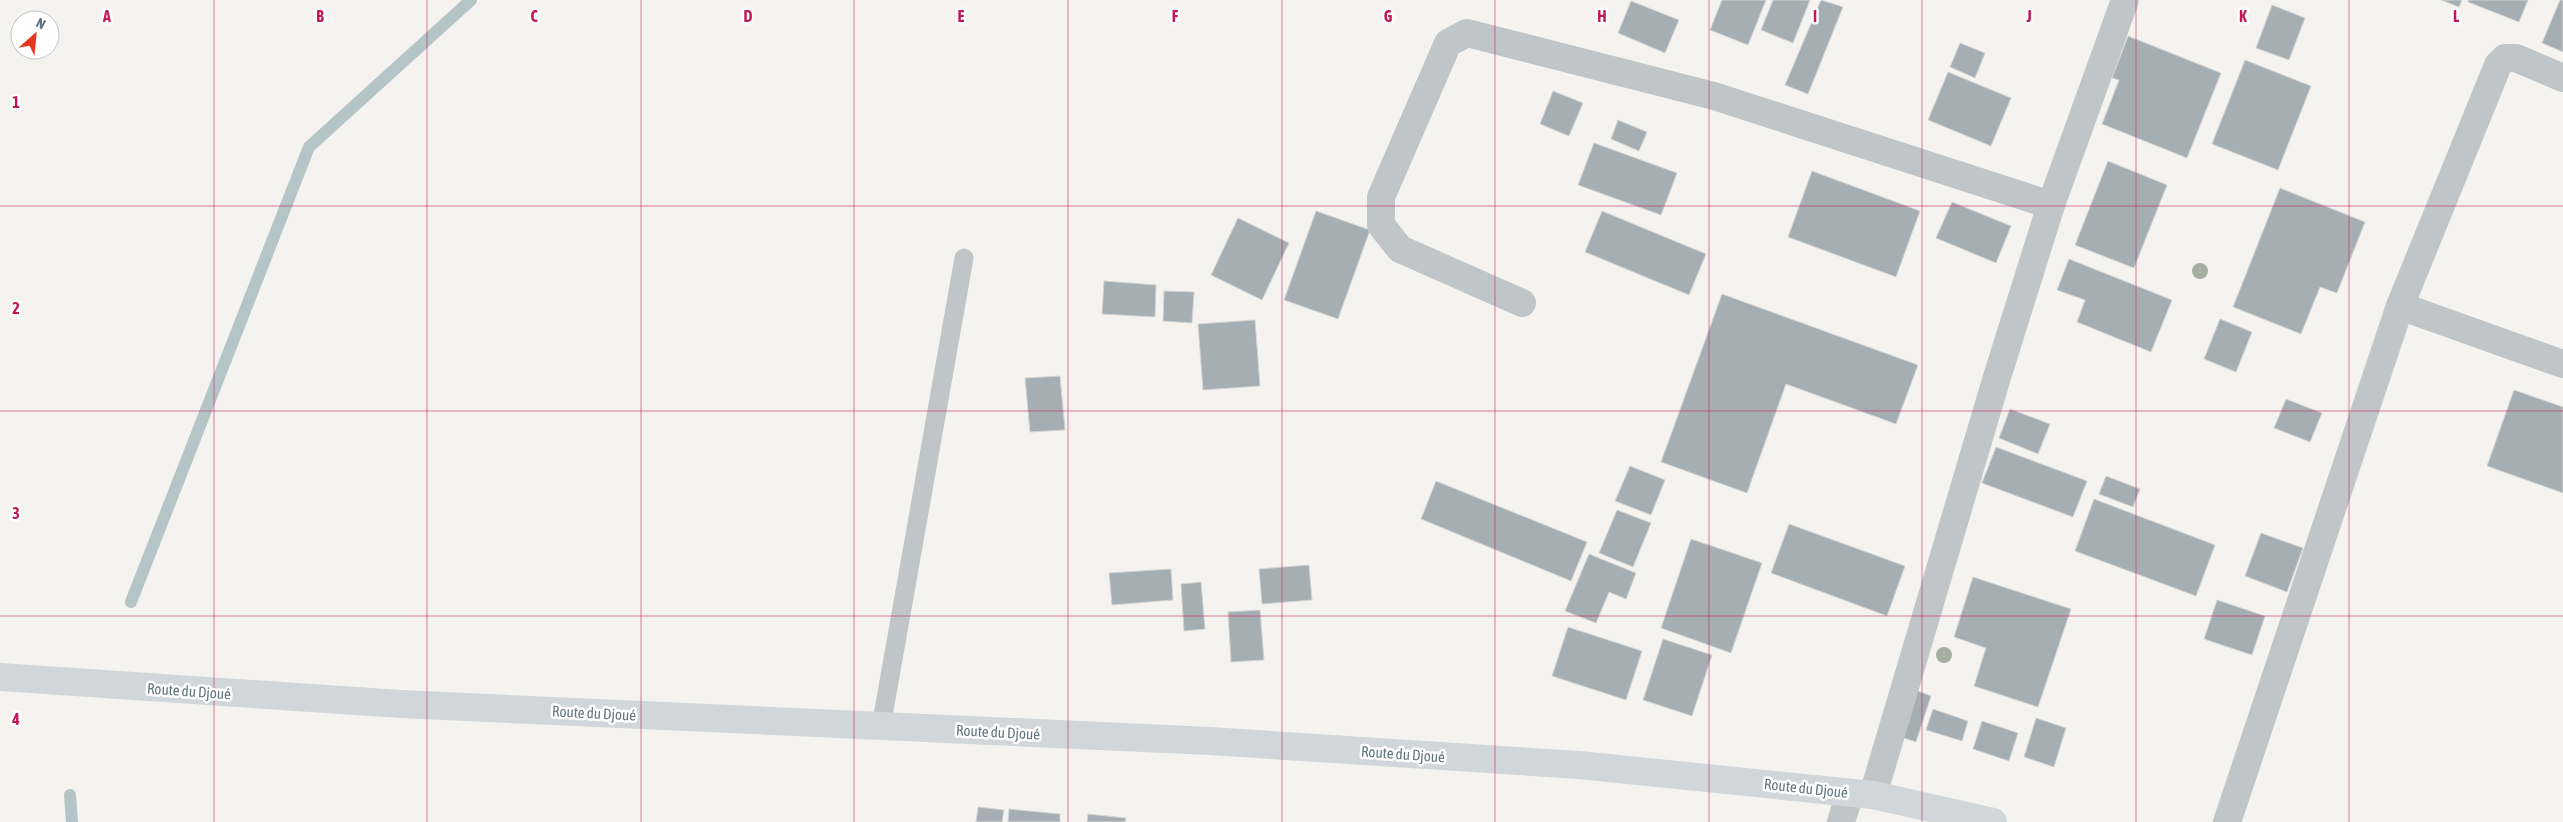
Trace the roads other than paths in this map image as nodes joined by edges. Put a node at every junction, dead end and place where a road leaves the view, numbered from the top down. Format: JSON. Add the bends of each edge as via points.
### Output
{"nodes":[{"id":1,"x":2125,"y":0,"type":"edge"},
{"id":2,"x":2563,"y":78,"type":"edge"},
{"id":3,"x":2051,"y":205,"type":"junction"},
{"id":4,"x":964,"y":258,"type":"dead end"},
{"id":5,"x":1522,"y":303,"type":"dead end"},
{"id":6,"x":2400,"y":306,"type":"junction"},
{"id":7,"x":2563,"y":364,"type":"edge"},
{"id":8,"x":0,"y":677,"type":"edge"},
{"id":9,"x":881,"y":727,"type":"junction"},
{"id":10,"x":1862,"y":794,"type":"junction"},
{"id":11,"x":1841,"y":822,"type":"edge"},
{"id":12,"x":1992,"y":822,"type":"edge"},
{"id":13,"x":2227,"y":822,"type":"edge"}],
"edges":[{"from":1,"to":3,"type":"street"},
{"from":2,"to":6,"type":"street","via":[[2516,58],[2505,58],[2498,65]]},
{"from":3,"to":5,"type":"street","via":[[1714,96],[1466,33],[1448,43],[1444,52],[1382,197],[1381,225],[1400,249]]},
{"from":3,"to":10,"type":"street"},
{"from":4,"to":9,"type":"lane"},
{"from":6,"to":7,"type":"street"},
{"from":6,"to":13,"type":"street"},
{"from":8,"to":9,"type":"main road","name":"Route du Djoué","via":[[392,703]]},
{"from":9,"to":10,"type":"main road","name":"Route du Djoué","via":[[1210,741],[1578,765]]},
{"from":10,"to":11,"type":"street"},
{"from":10,"to":12,"type":"main road","name":"Route du Djoué"}]}
